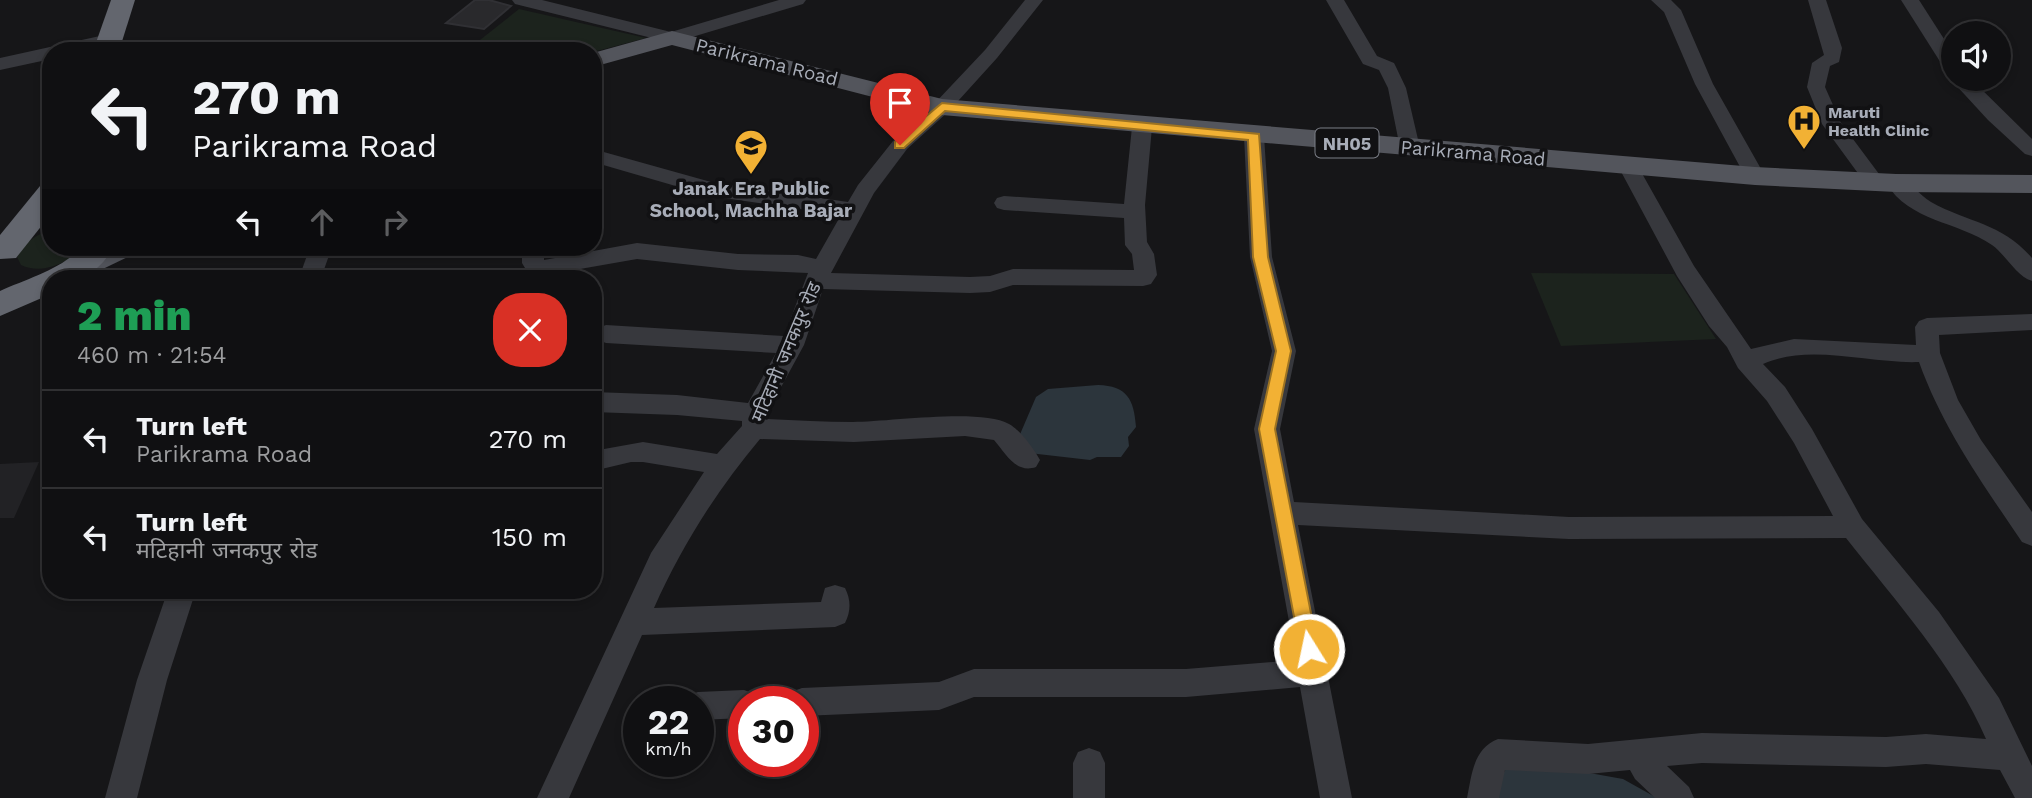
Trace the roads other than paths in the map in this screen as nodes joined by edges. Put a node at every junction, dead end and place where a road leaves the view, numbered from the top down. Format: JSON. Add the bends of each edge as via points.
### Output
{"nodes":[{"id":1,"x":123,"y":0,"type":"edge"},
{"id":2,"x":143,"y":0,"type":"edge"},
{"id":3,"x":797,"y":0,"type":"edge"},
{"id":4,"x":1034,"y":0,"type":"edge"},
{"id":5,"x":1335,"y":0,"type":"edge"},
{"id":6,"x":1660,"y":0,"type":"edge"},
{"id":7,"x":1817,"y":0,"type":"edge"},
{"id":8,"x":1910,"y":0,"type":"edge"},
{"id":9,"x":527,"y":1,"type":"edge"},
{"id":10,"x":671,"y":38,"type":"junction"},
{"id":11,"x":115,"y":42,"type":"edge"},
{"id":12,"x":117,"y":42,"type":"edge"},
{"id":13,"x":1941,"y":48,"type":"edge"},
{"id":14,"x":42,"y":55,"type":"edge"},
{"id":15,"x":602,"y":57,"type":"edge"},
{"id":16,"x":0,"y":64,"type":"edge"},
{"id":17,"x":1972,"y":91,"type":"edge"},
{"id":18,"x":942,"y":107,"type":"junction"},
{"id":19,"x":1142,"y":127,"type":"junction"},
{"id":20,"x":1254,"y":136,"type":"junction"},
{"id":21,"x":1410,"y":148,"type":"junction"},
{"id":22,"x":2032,"y":150,"type":"edge"},
{"id":23,"x":602,"y":158,"type":"edge"},
{"id":24,"x":1628,"y":166,"type":"junction"},
{"id":25,"x":1755,"y":176,"type":"junction"},
{"id":26,"x":1885,"y":183,"type":"junction"},
{"id":27,"x":2032,"y":184,"type":"edge"},
{"id":28,"x":1004,"y":203,"type":"dead end"},
{"id":29,"x":42,"y":206,"type":"edge"},
{"id":30,"x":853,"y":210,"type":"junction"},
{"id":31,"x":1135,"y":212,"type":"junction"},
{"id":32,"x":42,"y":229,"type":"edge"},
{"id":33,"x":91,"y":256,"type":"edge"},
{"id":34,"x":105,"y":256,"type":"edge"},
{"id":35,"x":533,"y":256,"type":"edge"},
{"id":36,"x":2,"y":262,"type":"edge"},
{"id":37,"x":72,"y":270,"type":"edge"},
{"id":38,"x":75,"y":270,"type":"edge"},
{"id":39,"x":2032,"y":273,"type":"edge"},
{"id":40,"x":819,"y":274,"type":"junction"},
{"id":41,"x":42,"y":282,"type":"edge"},
{"id":42,"x":42,"y":285,"type":"edge"},
{"id":43,"x":0,"y":304,"type":"edge"},
{"id":44,"x":2032,"y":322,"type":"edge"},
{"id":45,"x":606,"y":334,"type":"dead end"},
{"id":46,"x":792,"y":345,"type":"junction"},
{"id":47,"x":1928,"y":353,"type":"junction"},
{"id":48,"x":1745,"y":362,"type":"junction"},
{"id":49,"x":602,"y":402,"type":"edge"},
{"id":50,"x":755,"y":421,"type":"junction"},
{"id":51,"x":602,"y":459,"type":"edge"},
{"id":52,"x":1027,"y":460,"type":"dead end"},
{"id":53,"x":723,"y":466,"type":"junction"},
{"id":54,"x":1283,"y":513,"type":"junction"},
{"id":55,"x":1853,"y":527,"type":"junction"},
{"id":56,"x":2032,"y":534,"type":"edge"},
{"id":57,"x":835,"y":597,"type":"dead end"},
{"id":58,"x":180,"y":599,"type":"edge"},
{"id":59,"x":634,"y":622,"type":"junction"},
{"id":60,"x":1313,"y":672,"type":"junction"},
{"id":61,"x":819,"y":701,"type":"edge"},
{"id":62,"x":1637,"y":754,"type":"junction"},
{"id":63,"x":2009,"y":756,"type":"junction"},
{"id":64,"x":1089,"y":763,"type":"dead end"},
{"id":65,"x":2032,"y":797,"type":"edge"},
{"id":66,"x":121,"y":798,"type":"edge"},
{"id":67,"x":553,"y":798,"type":"edge"},
{"id":68,"x":1089,"y":798,"type":"edge"},
{"id":69,"x":1336,"y":798,"type":"edge"},
{"id":70,"x":1483,"y":798,"type":"edge"},
{"id":71,"x":1678,"y":798,"type":"edge"}],
"edges":[{"from":1,"to":11,"type":"highway"},
{"from":2,"to":12,"type":"highway"},
{"from":3,"to":10,"type":"street"},
{"from":4,"to":18,"type":"street","name":"मटिहानी जनकपुर रोड"},
{"from":5,"to":21,"type":"street","via":[[1370,60],[1387,67],[1398,88]]},
{"from":6,"to":25,"type":"street","via":[[1672,10],[1704,85]]},
{"from":7,"to":26,"type":"street","via":[[1833,58],[1821,63],[1816,87],[1832,124]]},
{"from":8,"to":13,"type":"street"},
{"from":9,"to":10,"type":"street","number":"NH05"},
{"from":10,"to":15,"type":"main road"},
{"from":10,"to":18,"type":"main road","name":"Parikrama Road","number":"NH05"},
{"from":14,"to":16,"type":"street"},
{"from":17,"to":22,"type":"street"},
{"from":18,"to":19,"type":"main road","name":"Parikrama Road","number":"NH05"},
{"from":18,"to":30,"type":"street","name":"मटिहानी जनकपुर रोड","via":[[900,145]]},
{"from":19,"to":20,"type":"main road","name":"Parikrama Road","number":"NH05"},
{"from":19,"to":31,"type":"street"},
{"from":20,"to":21,"type":"main road","name":"Parikrama Road","number":"NH05"},
{"from":20,"to":54,"type":"street","via":[[1261,257],[1284,351],[1267,429]]},
{"from":21,"to":24,"type":"main road","name":"Parikrama Road","number":"NH05"},
{"from":23,"to":30,"type":"street","via":[[710,189]]},
{"from":24,"to":25,"type":"main road","name":"Parikrama Road","number":"NH05"},
{"from":24,"to":48,"type":"street","via":[[1685,270]]},
{"from":25,"to":26,"type":"main road","name":"Parikrama Road","number":"NH05"},
{"from":26,"to":27,"type":"main road","name":"Parikrama Road","number":"NH05"},
{"from":26,"to":39,"type":"street","via":[[1924,208],[1993,236],[2015,252]]},
{"from":28,"to":31,"type":"street"},
{"from":29,"to":36,"type":"highway"},
{"from":30,"to":40,"type":"street","name":"मटिहानी जनकपुर रोड"},
{"from":31,"to":40,"type":"street","via":[[1136,245],[1146,275],[1137,280],[1013,277],[970,285]]},
{"from":32,"to":36,"type":"highway","via":[[20,238]]},
{"from":33,"to":37,"type":"highway"},
{"from":34,"to":38,"type":"main road"},
{"from":35,"to":40,"type":"street","via":[[533,263],[540,268],[637,251],[798,263]]},
{"from":36,"to":41,"type":"highway","via":[[23,286]]},
{"from":40,"to":46,"type":"street","name":"मटिहानी जनकपुर रोड"},
{"from":42,"to":43,"type":"highway"},
{"from":44,"to":47,"type":"street","via":[[1927,327]]},
{"from":45,"to":46,"type":"street"},
{"from":46,"to":50,"type":"street","name":"मटिहानी जनकपुर रोड"},
{"from":47,"to":48,"type":"street","via":[[1794,349],[1775,350]]},
{"from":47,"to":56,"type":"street","via":[[1952,413]]},
{"from":48,"to":55,"type":"street","via":[[1776,394]]},
{"from":49,"to":50,"type":"street","via":[[663,404]]},
{"from":50,"to":52,"type":"street","via":[[854,432],[965,426],[1001,431]]},
{"from":50,"to":53,"type":"street","name":"मटिहानी जनकपुर रोड"},
{"from":51,"to":53,"type":"street","via":[[643,452]]},
{"from":53,"to":59,"type":"street","name":"मटिहानी जनकपुर रोड","via":[[662,561]]},
{"from":54,"to":55,"type":"street","via":[[1569,528]]},
{"from":54,"to":60,"type":"street"},
{"from":55,"to":63,"type":"street","via":[[1929,621],[1987,708]]},
{"from":57,"to":59,"type":"street","via":[[835,614]]},
{"from":58,"to":66,"type":"street","via":[[152,680]]},
{"from":59,"to":67,"type":"street","name":"मटिहानी जनकपुर रोड"},
{"from":60,"to":61,"type":"street","via":[[1217,682],[974,683],[939,696]]},
{"from":60,"to":69,"type":"street"},
{"from":62,"to":63,"type":"street","via":[[1702,748],[1926,749]]},
{"from":62,"to":70,"type":"street","via":[[1574,759],[1498,754],[1489,765]]},
{"from":62,"to":71,"type":"street"},
{"from":63,"to":65,"type":"street"},
{"from":64,"to":68,"type":"street"}]}
